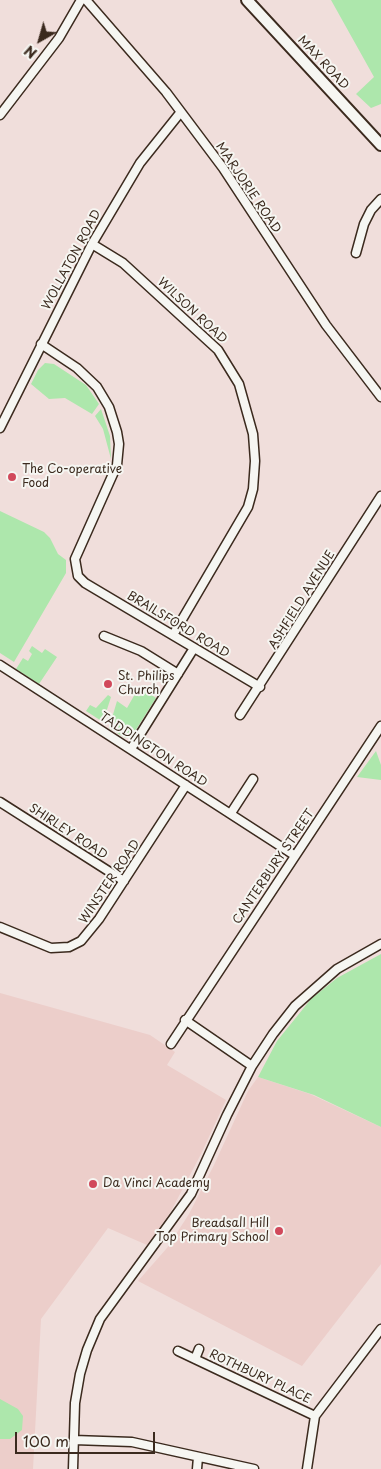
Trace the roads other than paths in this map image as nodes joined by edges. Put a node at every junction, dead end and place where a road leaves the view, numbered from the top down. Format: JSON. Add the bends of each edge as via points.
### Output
{"nodes":[{"id":1,"x":82,"y":0,"type":"edge"},
{"id":2,"x":86,"y":0,"type":"edge"},
{"id":3,"x":247,"y":0,"type":"edge"},
{"id":4,"x":180,"y":113,"type":"junction"},
{"id":5,"x":0,"y":116,"type":"edge"},
{"id":6,"x":381,"y":145,"type":"edge"},
{"id":7,"x":381,"y":200,"type":"edge"},
{"id":8,"x":92,"y":244,"type":"junction"},
{"id":9,"x":356,"y":253,"type":"dead end"},
{"id":10,"x":41,"y":344,"type":"junction"},
{"id":11,"x":381,"y":397,"type":"edge"},
{"id":12,"x":0,"y":428,"type":"edge"},
{"id":13,"x":381,"y":496,"type":"edge"},
{"id":14,"x":173,"y":635,"type":"junction"},
{"id":15,"x":104,"y":636,"type":"dead end"},
{"id":16,"x":194,"y":648,"type":"junction"},
{"id":17,"x":0,"y":665,"type":"edge"},
{"id":18,"x":178,"y":674,"type":"junction"},
{"id":19,"x":260,"y":687,"type":"junction"},
{"id":20,"x":240,"y":715,"type":"dead end"},
{"id":21,"x":381,"y":726,"type":"edge"},
{"id":22,"x":131,"y":750,"type":"junction"},
{"id":23,"x":253,"y":779,"type":"dead end"},
{"id":24,"x":186,"y":786,"type":"junction"},
{"id":25,"x":0,"y":802,"type":"edge"},
{"id":26,"x":231,"y":813,"type":"junction"},
{"id":27,"x":294,"y":855,"type":"junction"},
{"id":28,"x":124,"y":881,"type":"junction"},
{"id":29,"x":0,"y":927,"type":"edge"},
{"id":30,"x":381,"y":944,"type":"edge"},
{"id":31,"x":185,"y":1020,"type":"junction"},
{"id":32,"x":171,"y":1044,"type":"dead end"},
{"id":33,"x":252,"y":1066,"type":"junction"},
{"id":34,"x":381,"y":1329,"type":"edge"},
{"id":35,"x":199,"y":1349,"type":"dead end"},
{"id":36,"x":178,"y":1351,"type":"dead end"},
{"id":37,"x":195,"y":1359,"type":"junction"},
{"id":38,"x":316,"y":1416,"type":"junction"},
{"id":39,"x":74,"y":1440,"type":"junction"},
{"id":40,"x":198,"y":1457,"type":"junction"},
{"id":41,"x":73,"y":1469,"type":"edge"},
{"id":42,"x":196,"y":1469,"type":"edge"},
{"id":43,"x":254,"y":1469,"type":"edge"},
{"id":44,"x":307,"y":1469,"type":"edge"}],
"edges":[{"from":1,"to":5,"type":"street","via":[[59,38]]},
{"from":2,"to":4,"type":"street","name":"MARJORIE ROAD","via":[[166,92]]},
{"from":3,"to":6,"type":"street","name":"MAX ROAD"},
{"from":4,"to":8,"type":"street","name":"WOLLATON ROAD","via":[[140,163]]},
{"from":4,"to":11,"type":"street","name":"MARJORIE ROAD","via":[[223,168],[326,325]]},
{"from":7,"to":9,"type":"street","via":[[368,208]]},
{"from":8,"to":10,"type":"street","name":"WOLLATON ROAD"},
{"from":8,"to":14,"type":"street","name":"WILSON ROAD","via":[[123,263],[218,350],[239,384],[253,434],[254,480],[248,507]]},
{"from":10,"to":12,"type":"street","name":"WOLLATON ROAD"},
{"from":10,"to":14,"type":"street","name":"BRAILSFORD ROAD","via":[[78,368],[97,387],[109,407],[117,432],[119,455],[113,477],[75,559],[75,568],[85,583]]},
{"from":13,"to":19,"type":"street","name":"ASHFIELD AVENUE"},
{"from":14,"to":16,"type":"street","name":"BRAILSFORD ROAD"},
{"from":15,"to":18,"type":"street","via":[[141,651]]},
{"from":16,"to":18,"type":"street"},
{"from":16,"to":19,"type":"street","name":"BRAILSFORD ROAD"},
{"from":17,"to":22,"type":"street","name":"TADDINGTON ROAD"},
{"from":18,"to":22,"type":"street"},
{"from":19,"to":20,"type":"street","name":"ASHFIELD AVENUE"},
{"from":21,"to":27,"type":"street","name":"CANTERBURY STREET"},
{"from":22,"to":24,"type":"street","name":"TADDINGTON ROAD"},
{"from":23,"to":26,"type":"street"},
{"from":24,"to":26,"type":"street","name":"TADDINGTON ROAD"},
{"from":24,"to":28,"type":"street","name":"WINSTER ROAD"},
{"from":25,"to":28,"type":"street","name":"SHIRLEY ROAD"},
{"from":26,"to":27,"type":"street","name":"TADDINGTON ROAD"},
{"from":27,"to":31,"type":"street","name":"CANTERBURY STREET"},
{"from":28,"to":29,"type":"street","name":"WINSTER ROAD","via":[[89,933],[69,947],[44,946]]},
{"from":30,"to":33,"type":"street","via":[[337,969],[295,1006]]},
{"from":31,"to":32,"type":"street","name":"CANTERBURY STREET"},
{"from":31,"to":33,"type":"street"},
{"from":33,"to":39,"type":"street","via":[[191,1194],[100,1319],[80,1374]]},
{"from":34,"to":38,"type":"street"},
{"from":35,"to":37,"type":"street","name":"ROTHBURY PLACE"},
{"from":36,"to":37,"type":"street","name":"ROTHBURY PLACE"},
{"from":37,"to":38,"type":"street","name":"ROTHBURY PLACE"},
{"from":38,"to":44,"type":"street"},
{"from":39,"to":40,"type":"street","via":[[132,1442]]},
{"from":39,"to":41,"type":"street"},
{"from":40,"to":42,"type":"street"},
{"from":40,"to":43,"type":"street"}]}
